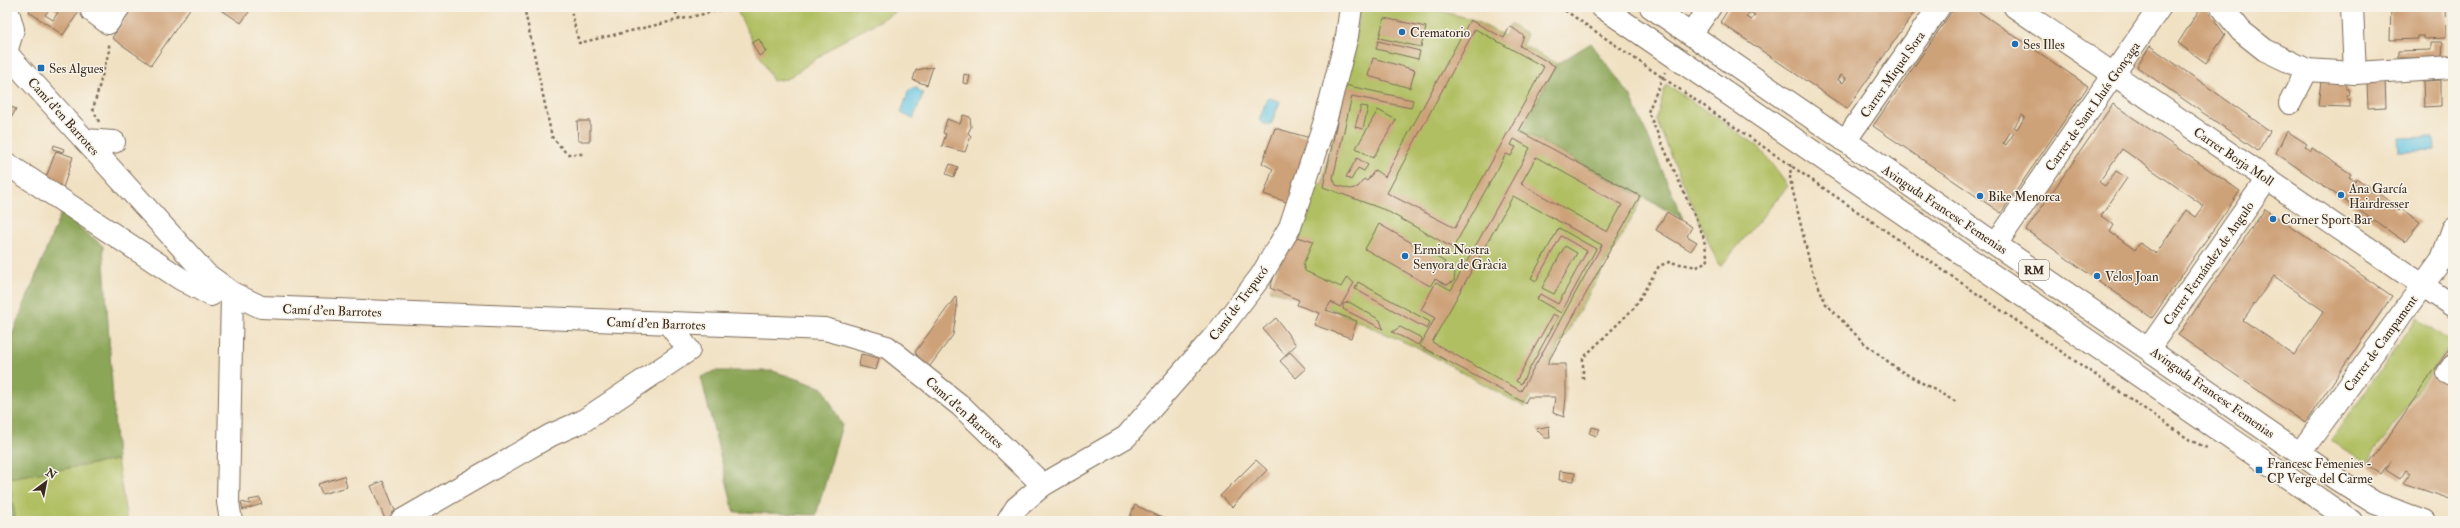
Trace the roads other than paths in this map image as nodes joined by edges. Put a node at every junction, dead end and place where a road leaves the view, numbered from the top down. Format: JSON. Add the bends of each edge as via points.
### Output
{"nodes":[{"id":1,"x":1351,"y":7,"type":"edge"},
{"id":2,"x":1602,"y":7,"type":"edge"},
{"id":3,"x":1651,"y":7,"type":"edge"},
{"id":4,"x":1710,"y":7,"type":"edge"},
{"id":5,"x":1939,"y":7,"type":"edge"},
{"id":6,"x":2015,"y":7,"type":"edge"},
{"id":7,"x":2160,"y":7,"type":"edge"},
{"id":8,"x":2222,"y":7,"type":"edge"},
{"id":9,"x":2352,"y":7,"type":"edge"},
{"id":10,"x":7,"y":8,"type":"edge"},
{"id":11,"x":1691,"y":34,"type":"junction"},
{"id":12,"x":7,"y":49,"type":"edge"},
{"id":13,"x":7,"y":54,"type":"edge"},
{"id":14,"x":2453,"y":67,"type":"edge"},
{"id":15,"x":2307,"y":70,"type":"junction"},
{"id":16,"x":2355,"y":73,"type":"junction"},
{"id":17,"x":2115,"y":74,"type":"junction"},
{"id":18,"x":2290,"y":103,"type":"dead end"},
{"id":19,"x":1846,"y":140,"type":"junction"},
{"id":20,"x":7,"y":164,"type":"edge"},
{"id":21,"x":2267,"y":179,"type":"junction"},
{"id":22,"x":2453,"y":229,"type":"edge"},
{"id":23,"x":1996,"y":244,"type":"junction"},
{"id":24,"x":219,"y":279,"type":"junction"},
{"id":25,"x":2423,"y":285,"type":"junction"},
{"id":26,"x":2453,"y":306,"type":"edge"},
{"id":27,"x":668,"y":323,"type":"junction"},
{"id":28,"x":2149,"y":348,"type":"junction"},
{"id":29,"x":2300,"y":453,"type":"junction"},
{"id":30,"x":1043,"y":485,"type":"junction"},
{"id":31,"x":231,"y":521,"type":"edge"},
{"id":32,"x":401,"y":521,"type":"edge"},
{"id":33,"x":1008,"y":521,"type":"edge"},
{"id":34,"x":2351,"y":521,"type":"edge"},
{"id":35,"x":2424,"y":521,"type":"edge"}],
"edges":[{"from":1,"to":30,"type":"street","name":"Camí de Trepucó","via":[[1347,36],[1326,118],[1290,227],[1261,276],[1219,331],[1126,437]]},
{"from":2,"to":34,"type":"street","number":"RM"},
{"from":3,"to":11,"type":"street","name":"Avinguda Francesc Femenias","number":"RM"},
{"from":4,"to":11,"type":"street"},
{"from":5,"to":19,"type":"street","name":"Carrer Miquel Sora"},
{"from":6,"to":17,"type":"street","name":"Carrer Borja Moll"},
{"from":7,"to":17,"type":"street","name":"Carrer de Sant Lluís Gonçaga"},
{"from":8,"to":15,"type":"street","via":[[2241,31],[2265,50]]},
{"from":9,"to":16,"type":"street"},
{"from":10,"to":12,"type":"street","via":[[13,29]]},
{"from":11,"to":19,"type":"street","name":"Avinguda Francesc Femenias","number":"RM"},
{"from":13,"to":24,"type":"street","name":"Camí d'en Barrotes","via":[[102,141]]},
{"from":14,"to":16,"type":"street"},
{"from":15,"to":16,"type":"street"},
{"from":15,"to":18,"type":"street"},
{"from":17,"to":21,"type":"street","name":"Carrer Borja Moll"},
{"from":17,"to":23,"type":"street","name":"Carrer de Sant Lluís Gonçaga"},
{"from":19,"to":23,"type":"street","name":"Avinguda Francesc Femenias","number":"RM"},
{"from":20,"to":24,"type":"street","via":[[181,279],[211,295]]},
{"from":21,"to":25,"type":"street","name":"Carrer Borja Moll"},
{"from":21,"to":28,"type":"street","name":"Carrer Fernández de Angulo"},
{"from":22,"to":25,"type":"street","name":"Carrer de Campament","via":[[2445,254]]},
{"from":23,"to":28,"type":"street","name":"Avinguda Francesc Femenias","number":"RM"},
{"from":24,"to":27,"type":"street","name":"Camí d'en Barrotes","via":[[261,307]]},
{"from":24,"to":31,"type":"street","via":[[228,502]]},
{"from":25,"to":26,"type":"street","name":"Carrer Borja Moll"},
{"from":25,"to":29,"type":"street","name":"Carrer de Campament"},
{"from":27,"to":30,"type":"street","name":"Camí d'en Barrotes","via":[[825,329],[887,346],[961,406]]},
{"from":27,"to":32,"type":"street","via":[[689,350],[583,421],[551,435]]},
{"from":28,"to":29,"type":"street","name":"Avinguda Francesc Femenias","number":"RM"},
{"from":29,"to":35,"type":"street","name":"Avinguda Francesc Femenias","number":"RM","via":[[2375,503]]},
{"from":30,"to":33,"type":"street","name":"Camí de Trepucó","via":[[1016,508]]}]}
